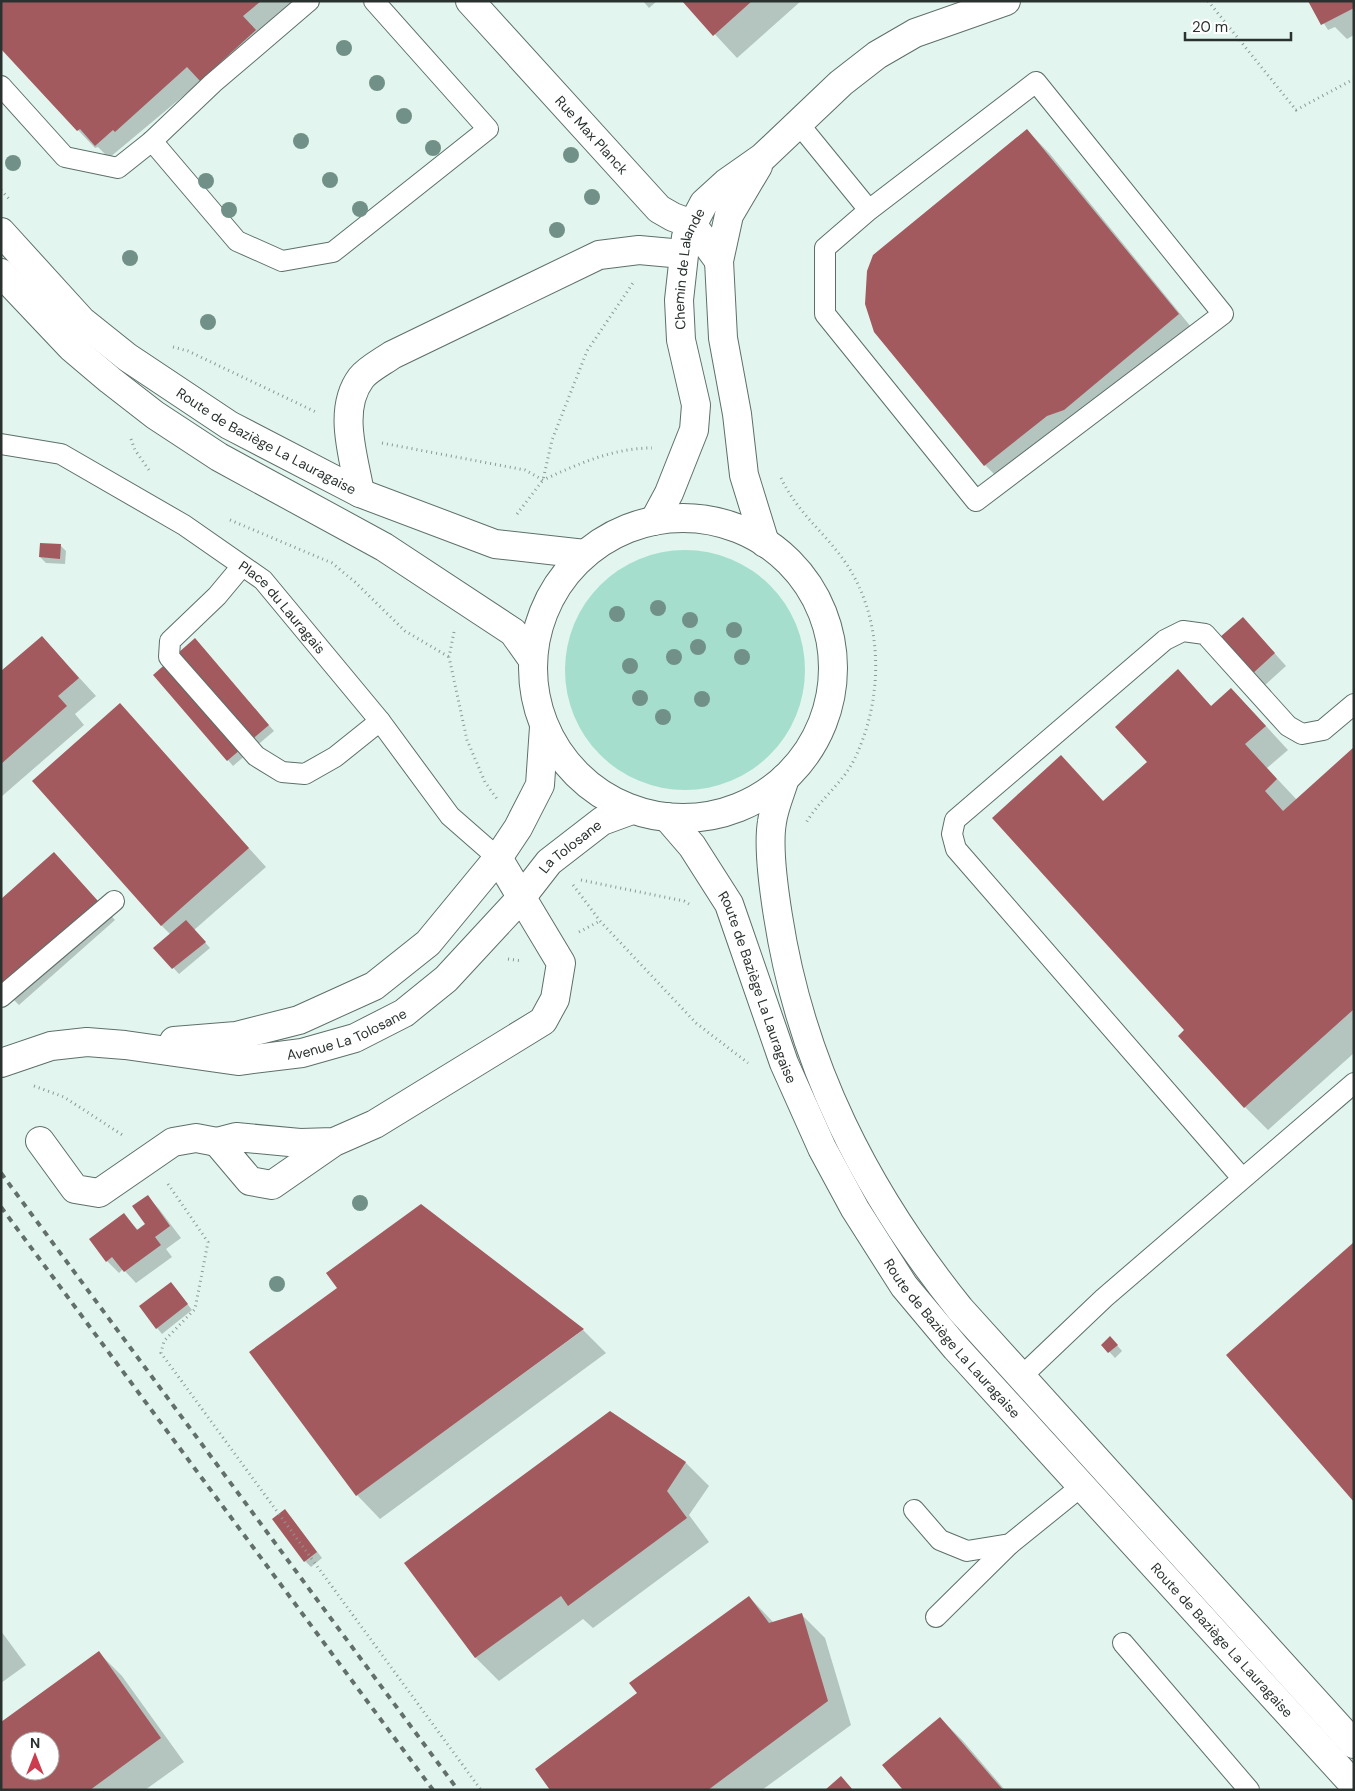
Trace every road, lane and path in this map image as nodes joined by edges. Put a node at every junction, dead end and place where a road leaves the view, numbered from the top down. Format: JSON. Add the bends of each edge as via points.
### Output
{"nodes":[{"id":1,"x":309,"y":1,"type":"edge"},
{"id":2,"x":374,"y":1,"type":"edge"},
{"id":3,"x":470,"y":1,"type":"edge"},
{"id":4,"x":1006,"y":1,"type":"edge"},
{"id":5,"x":1208,"y":1,"type":"edge"},
{"id":6,"x":1354,"y":79,"type":"edge"},
{"id":7,"x":1,"y":86,"type":"edge"},
{"id":8,"x":798,"y":124,"type":"junction"},
{"id":9,"x":152,"y":141,"type":"junction"},
{"id":10,"x":763,"y":157,"type":"junction"},
{"id":11,"x":1,"y":190,"type":"edge"},
{"id":12,"x":14,"y":205,"type":"dead end"},
{"id":13,"x":869,"y":210,"type":"junction"},
{"id":14,"x":692,"y":224,"type":"junction"},
{"id":15,"x":1,"y":232,"type":"edge"},
{"id":16,"x":683,"y":254,"type":"junction"},
{"id":17,"x":719,"y":261,"type":"junction"},
{"id":18,"x":1,"y":273,"type":"edge"},
{"id":19,"x":634,"y":282,"type":"dead end"},
{"id":20,"x":169,"y":346,"type":"dead end"},
{"id":21,"x":327,"y":417,"type":"dead end"},
{"id":22,"x":379,"y":442,"type":"dead end"},
{"id":23,"x":1,"y":444,"type":"edge"},
{"id":24,"x":657,"y":448,"type":"dead end"},
{"id":25,"x":778,"y":473,"type":"dead end"},
{"id":26,"x":543,"y":480,"type":"junction"},
{"id":27,"x":360,"y":494,"type":"junction"},
{"id":28,"x":516,"y":516,"type":"dead end"},
{"id":29,"x":654,"y":521,"type":"junction"},
{"id":30,"x":765,"y":543,"type":"junction"},
{"id":31,"x":585,"y":554,"type":"junction"},
{"id":32,"x":242,"y":566,"type":"junction"},
{"id":33,"x":456,"y":624,"type":"dead end"},
{"id":34,"x":533,"y":660,"type":"junction"},
{"id":35,"x":1354,"y":704,"type":"edge"},
{"id":36,"x":380,"y":721,"type":"junction"},
{"id":37,"x":544,"y":727,"type":"junction"},
{"id":38,"x":785,"y":778,"type":"junction"},
{"id":39,"x":501,"y":804,"type":"dead end"},
{"id":40,"x":632,"y":810,"type":"junction"},
{"id":41,"x":666,"y":817,"type":"junction"},
{"id":42,"x":804,"y":828,"type":"dead end"},
{"id":43,"x":498,"y":858,"type":"junction"},
{"id":44,"x":575,"y":878,"type":"dead end"},
{"id":45,"x":572,"y":884,"type":"dead end"},
{"id":46,"x":521,"y":898,"type":"junction"},
{"id":47,"x":114,"y":901,"type":"dead end"},
{"id":48,"x":690,"y":905,"type":"dead end"},
{"id":49,"x":1,"y":997,"type":"edge"},
{"id":50,"x":125,"y":1045,"type":"junction"},
{"id":51,"x":1,"y":1063,"type":"edge"},
{"id":52,"x":756,"y":1069,"type":"dead end"},
{"id":53,"x":1354,"y":1082,"type":"edge"},
{"id":54,"x":30,"y":1085,"type":"dead end"},
{"id":55,"x":40,"y":1141,"type":"dead end"},
{"id":56,"x":216,"y":1142,"type":"junction"},
{"id":57,"x":334,"y":1142,"type":"junction"},
{"id":58,"x":139,"y":1148,"type":"junction"},
{"id":59,"x":1242,"y":1178,"type":"junction"},
{"id":60,"x":1022,"y":1376,"type":"junction"},
{"id":61,"x":1083,"y":1485,"type":"junction"},
{"id":62,"x":914,"y":1510,"type":"dead end"},
{"id":63,"x":1010,"y":1544,"type":"junction"},
{"id":64,"x":936,"y":1617,"type":"dead end"},
{"id":65,"x":1123,"y":1642,"type":"dead end"},
{"id":66,"x":1354,"y":1744,"type":"edge"},
{"id":67,"x":1354,"y":1785,"type":"edge"},
{"id":68,"x":481,"y":1790,"type":"edge"},
{"id":69,"x":1249,"y":1790,"type":"edge"}],
"edges":[{"from":1,"to":9,"type":"lane","via":[[213,83]]},
{"from":2,"to":9,"type":"lane","via":[[488,129],[333,252],[282,261],[237,241]]},
{"from":3,"to":14,"type":"main road","name":"Rue Max Planck","via":[[659,209]]},
{"from":4,"to":8,"type":"main road","name":"Chemin de Lalande","via":[[915,34],[877,55],[841,83]]},
{"from":5,"to":6,"type":"path","via":[[1296,110]]},
{"from":7,"to":9,"type":"lane","via":[[65,157],[118,168]]},
{"from":8,"to":10,"type":"main road","name":"Chemin de Lalande"},
{"from":8,"to":13,"type":"lane"},
{"from":10,"to":14,"type":"main road","name":"Chemin de Lalande","via":[[704,203]]},
{"from":10,"to":17,"type":"main road","name":"Chemin de Lalande","via":[[729,215]]},
{"from":11,"to":12,"type":"path"},
{"from":13,"to":13,"type":"lane","via":[[825,248],[825,314],[976,500],[1223,314],[1036,82]]},
{"from":14,"to":16,"type":"main road","name":"Chemin de Lalande"},
{"from":14,"to":17,"type":"main road"},
{"from":15,"to":27,"type":"main road","name":"Route de Baziège La Lauragaise","via":[[82,321],[127,357],[229,425]]},
{"from":16,"to":27,"type":"main road","via":[[638,250],[599,256],[392,355],[362,376],[350,396],[349,429]]},
{"from":16,"to":29,"type":"main road","name":"Chemin de Lalande","via":[[679,300],[681,340],[696,405],[694,430],[669,494]]},
{"from":17,"to":30,"type":"main road","name":"Chemin de Lalande","via":[[723,338],[744,474]]},
{"from":18,"to":34,"type":"main road","via":[[71,347],[155,415],[219,457],[417,568],[513,632]]},
{"from":19,"to":26,"type":"path","via":[[587,351],[552,440]]},
{"from":20,"to":21,"type":"path","via":[[188,351]]},
{"from":22,"to":26,"type":"path","via":[[525,470]]},
{"from":23,"to":32,"type":"lane","name":"Place du Lauragais","via":[[61,454],[184,525]]},
{"from":24,"to":26,"type":"path","via":[[635,448],[590,459]]},
{"from":25,"to":42,"type":"path","via":[[794,504],[842,557],[859,585],[872,626],[877,663],[868,727],[853,761]]},
{"from":26,"to":28,"type":"path"},
{"from":27,"to":31,"type":"main road","name":"Route de Baziège La Lauragaise","via":[[495,544]]},
{"from":29,"to":30,"type":"main road","via":[[683,518],[712,521],[740,529]]},
{"from":29,"to":31,"type":"main road","via":[[629,528]]},
{"from":30,"to":38,"type":"main road","via":[[791,564],[812,591],[826,622],[833,656],[832,689],[823,722],[807,753]]},
{"from":31,"to":34,"type":"main road","via":[[564,576],[548,602],[537,631]]},
{"from":32,"to":36,"type":"lane","name":"Place du Lauragais","via":[[263,580]]},
{"from":32,"to":36,"type":"lane","via":[[217,596],[170,641],[169,658],[256,756],[282,772],[305,774],[335,758]]},
{"from":33,"to":39,"type":"path","via":[[449,657],[467,740],[485,782]]},
{"from":34,"to":37,"type":"main road","via":[[534,694]]},
{"from":35,"to":59,"type":"lane","via":[[1323,730],[1302,734],[1288,726],[1205,634],[1183,631],[1165,640],[956,820],[952,834],[956,849]]},
{"from":36,"to":43,"type":"lane","name":"Place du Lauragais","via":[[450,816]]},
{"from":37,"to":40,"type":"main road","via":[[559,754],[580,777],[604,796]]},
{"from":37,"to":43,"type":"main road","via":[[540,785]]},
{"from":38,"to":41,"type":"main road","via":[[759,798],[730,811],[699,817]]},
{"from":38,"to":60,"type":"main road","name":"Route de Baziège La Lauragaise","via":[[772,823],[775,894],[784,950],[803,1022],[834,1109],[871,1182],[921,1260],[960,1309]]},
{"from":40,"to":41,"type":"main road"},
{"from":40,"to":46,"type":"main road","name":"La Tolosane","via":[[602,821],[567,847],[549,862]]},
{"from":41,"to":61,"type":"main road","name":"Route de Baziège La Lauragaise","via":[[692,846],[729,904],[784,1063],[822,1148],[855,1209],[916,1300]]},
{"from":43,"to":46,"type":"main road"},
{"from":43,"to":50,"type":"main road","name":"Avenue La Tolosane","via":[[428,943],[374,986],[299,1020],[236,1036]]},
{"from":44,"to":48,"type":"path","via":[[684,901]]},
{"from":45,"to":52,"type":"path","via":[[600,921],[696,1023]]},
{"from":46,"to":50,"type":"main road","name":"Avenue La Tolosane","via":[[446,979],[404,1013],[355,1038],[302,1054],[238,1061]]},
{"from":46,"to":57,"type":"main road","via":[[562,964],[555,999],[542,1021],[375,1124]]},
{"from":47,"to":49,"type":"lane"},
{"from":50,"to":51,"type":"main road","name":"Avenue La Tolosane","via":[[87,1042],[51,1046]]},
{"from":53,"to":59,"type":"lane"},
{"from":54,"to":58,"type":"path","via":[[64,1097]]},
{"from":55,"to":58,"type":"main road","via":[[75,1189],[99,1193]]},
{"from":56,"to":57,"type":"main road","via":[[236,1137],[300,1144]]},
{"from":56,"to":57,"type":"main road","via":[[250,1181],[272,1185]]},
{"from":56,"to":58,"type":"main road","via":[[196,1138]]},
{"from":58,"to":68,"type":"path","via":[[208,1242],[196,1309],[164,1341],[162,1353]]},
{"from":59,"to":60,"type":"lane","via":[[1104,1298]]},
{"from":60,"to":66,"type":"main road","name":"Route de Baziège La Lauragaise"},
{"from":61,"to":63,"type":"lane"},
{"from":61,"to":67,"type":"main road","name":"Route de Baziège La Lauragaise"},
{"from":62,"to":63,"type":"lane","via":[[940,1540],[967,1551]]},
{"from":63,"to":64,"type":"lane"},
{"from":65,"to":69,"type":"lane"}]}
